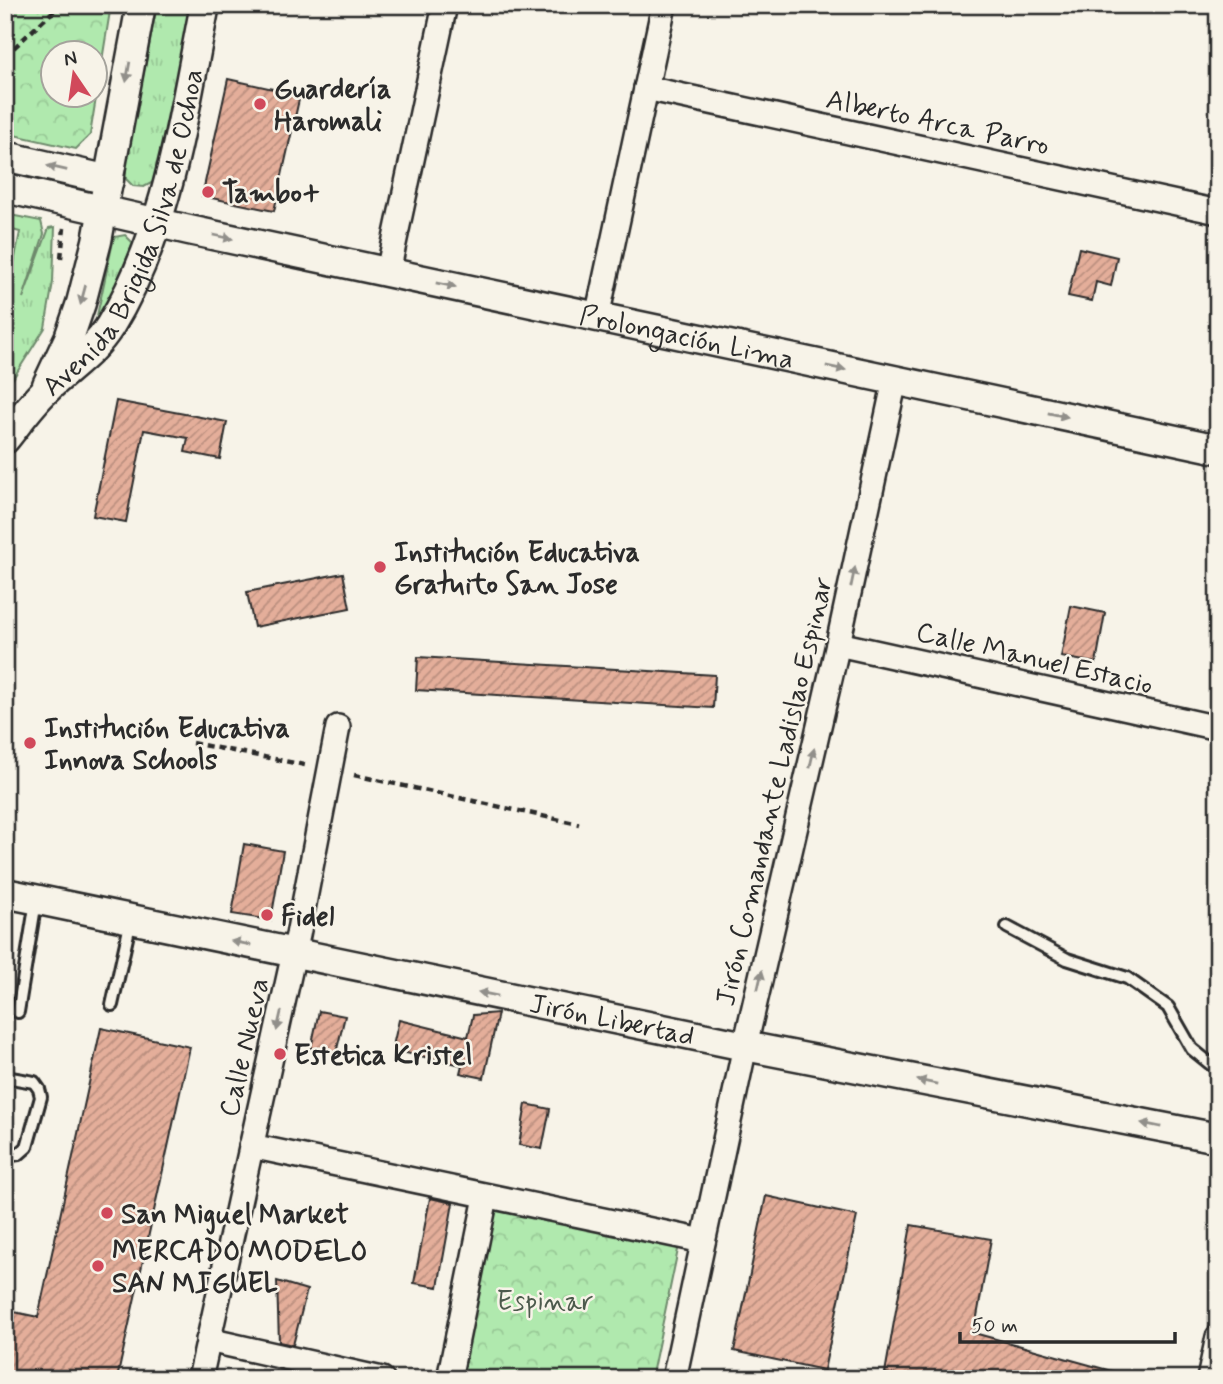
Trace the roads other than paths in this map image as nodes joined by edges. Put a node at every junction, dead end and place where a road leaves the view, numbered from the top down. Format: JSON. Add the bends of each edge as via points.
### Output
{"nodes":[{"id":1,"x":141,"y":5,"type":"edge"},
{"id":2,"x":205,"y":5,"type":"edge"},
{"id":3,"x":445,"y":5,"type":"edge"},
{"id":4,"x":664,"y":5,"type":"edge"},
{"id":5,"x":646,"y":88,"type":"junction"},
{"id":6,"x":5,"y":156,"type":"edge"},
{"id":7,"x":108,"y":180,"type":"junction"},
{"id":8,"x":5,"y":188,"type":"edge"},
{"id":9,"x":103,"y":210,"type":"junction"},
{"id":10,"x":1218,"y":212,"type":"edge"},
{"id":11,"x":156,"y":222,"type":"junction"},
{"id":12,"x":388,"y":272,"type":"junction"},
{"id":13,"x":597,"y":317,"type":"junction"},
{"id":14,"x":895,"y":380,"type":"junction"},
{"id":15,"x":45,"y":391,"type":"junction"},
{"id":16,"x":5,"y":439,"type":"edge"},
{"id":17,"x":1218,"y":449,"type":"edge"},
{"id":18,"x":838,"y":643,"type":"junction"},
{"id":19,"x":338,"y":727,"type":"dead end"},
{"id":20,"x":1218,"y":728,"type":"edge"},
{"id":21,"x":5,"y":893,"type":"edge"},
{"id":22,"x":36,"y":900,"type":"junction"},
{"id":23,"x":131,"y":920,"type":"junction"},
{"id":24,"x":1007,"y":927,"type":"dead end"},
{"id":25,"x":294,"y":954,"type":"junction"},
{"id":26,"x":112,"y":1005,"type":"dead end"},
{"id":27,"x":18,"y":1012,"type":"dead end"},
{"id":28,"x":745,"y":1046,"type":"junction"},
{"id":29,"x":1218,"y":1070,"type":"edge"},
{"id":30,"x":5,"y":1077,"type":"edge"},
{"id":31,"x":1218,"y":1138,"type":"edge"},
{"id":32,"x":251,"y":1146,"type":"junction"},
{"id":33,"x":5,"y":1156,"type":"edge"},
{"id":34,"x":486,"y":1197,"type":"junction"},
{"id":35,"x":703,"y":1241,"type":"junction"},
{"id":36,"x":1218,"y":1337,"type":"edge"},
{"id":37,"x":208,"y":1340,"type":"junction"},
{"id":38,"x":200,"y":1379,"type":"edge"},
{"id":39,"x":382,"y":1379,"type":"edge"},
{"id":40,"x":449,"y":1379,"type":"edge"},
{"id":41,"x":674,"y":1379,"type":"edge"},
{"id":42,"x":1209,"y":1379,"type":"edge"}],
"edges":[{"from":1,"to":7,"type":"street","one_way":true},
{"from":2,"to":11,"type":"street","name":"Avenida Brigida Silva de Ochoa"},
{"from":3,"to":12,"type":"street"},
{"from":4,"to":5,"type":"street"},
{"from":5,"to":10,"type":"street","name":"Alberto Arca Parro"},
{"from":5,"to":13,"type":"street"},
{"from":7,"to":6,"type":"street","one_way":true},
{"from":7,"to":9,"type":"street"},
{"from":8,"to":9,"type":"street","name":"Prolongación Lima"},
{"from":9,"to":11,"type":"street","name":"Prolongación Lima"},
{"from":9,"to":15,"type":"street","one_way":true,"via":[[81,303]]},
{"from":11,"to":12,"type":"street","name":"Prolongación Lima","one_way":true},
{"from":11,"to":15,"type":"street","name":"Avenida Brigida Silva de Ochoa","via":[[109,328],[87,356]]},
{"from":12,"to":13,"type":"street","name":"Prolongación Lima","one_way":true},
{"from":13,"to":14,"type":"street","name":"Prolongación Lima","one_way":true},
{"from":14,"to":17,"type":"street","name":"Prolongación Lima","one_way":true},
{"from":18,"to":14,"type":"street","name":"Jirón Comandante Ladislao Espinar","one_way":true},
{"from":15,"to":16,"type":"street","name":"Avenida Brigida Silva de Ochoa"},
{"from":18,"to":20,"type":"street","name":"Calle Manuel Estacio"},
{"from":28,"to":18,"type":"street","name":"Jirón Comandante Ladislao Espinar","one_way":true},
{"from":19,"to":25,"type":"street","name":"Calle Nueva"},
{"from":21,"to":22,"type":"street","name":"Jirón Libertad"},
{"from":22,"to":23,"type":"street","name":"Jirón Libertad"},
{"from":22,"to":27,"type":"lane"},
{"from":25,"to":23,"type":"street","name":"Jirón Libertad","one_way":true},
{"from":23,"to":26,"type":"lane"},
{"from":24,"to":29,"type":"lane","via":[[1067,959],[1127,978],[1167,1007],[1192,1049]]},
{"from":28,"to":25,"type":"street","name":"Jirón Libertad","one_way":true},
{"from":25,"to":32,"type":"street","name":"Calle Nueva","one_way":true},
{"from":31,"to":28,"type":"street","name":"Jirón Libertad","one_way":true},
{"from":28,"to":35,"type":"street","name":"Jirón Comandante Ladislao Espinar"},
{"from":30,"to":33,"type":"lane","via":[[34,1082],[41,1097],[27,1147]]},
{"from":32,"to":34,"type":"street"},
{"from":32,"to":37,"type":"street","name":"Calle Nueva"},
{"from":34,"to":35,"type":"street"},
{"from":34,"to":40,"type":"street"},
{"from":35,"to":41,"type":"street","name":"Jirón Comandante Ladislao Espinar"},
{"from":36,"to":42,"type":"street"},
{"from":37,"to":38,"type":"street","name":"Calle Nueva"},
{"from":37,"to":39,"type":"street"}]}
